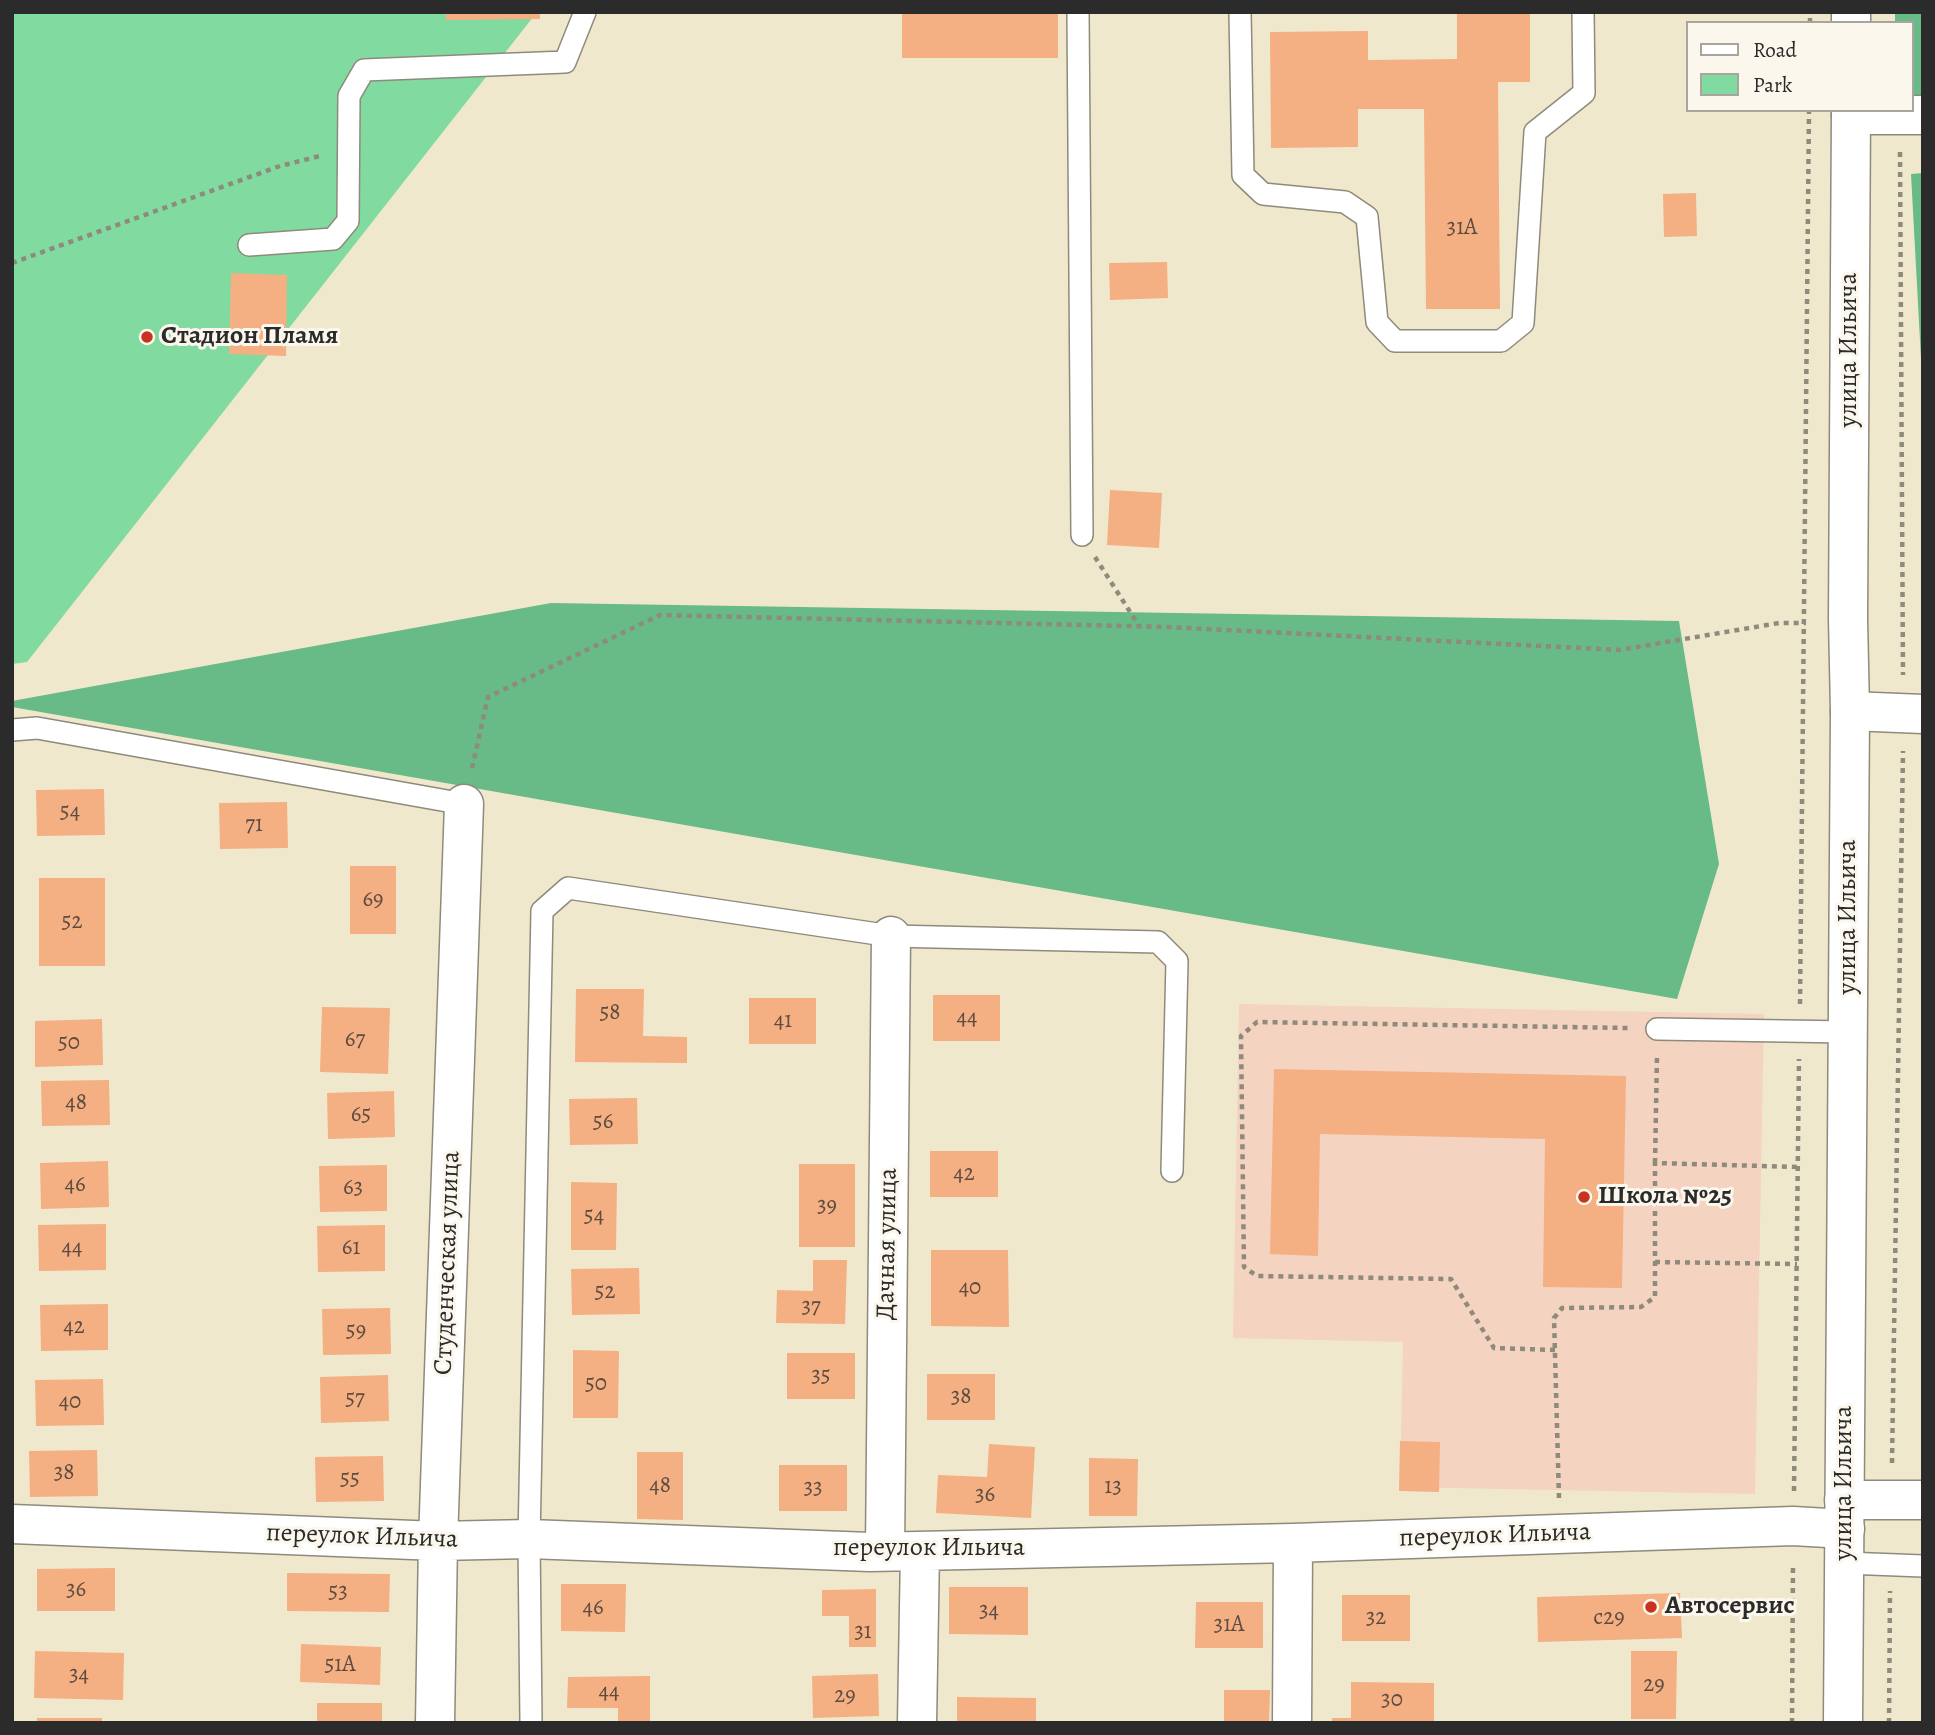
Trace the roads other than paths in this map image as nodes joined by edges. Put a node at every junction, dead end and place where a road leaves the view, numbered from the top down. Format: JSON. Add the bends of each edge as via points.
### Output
{"nodes":[{"id":1,"x":585,"y":12,"type":"edge"},
{"id":2,"x":1078,"y":12,"type":"edge"},
{"id":3,"x":1240,"y":12,"type":"edge"},
{"id":4,"x":1583,"y":12,"type":"edge"},
{"id":5,"x":1851,"y":113,"type":"edge"},
{"id":6,"x":1911,"y":115,"type":"edge"},
{"id":7,"x":249,"y":246,"type":"dead end"},
{"id":8,"x":1082,"y":535,"type":"road end"},
{"id":9,"x":1850,"y":711,"type":"junction"},
{"id":10,"x":1913,"y":714,"type":"edge"},
{"id":11,"x":12,"y":730,"type":"edge"},
{"id":12,"x":464,"y":804,"type":"joint"},
{"id":13,"x":891,"y":936,"type":"junction"},
{"id":14,"x":1657,"y":1029,"type":"road end"},
{"id":15,"x":1848,"y":1032,"type":"junction"},
{"id":16,"x":1172,"y":1171,"type":"dead end"},
{"id":17,"x":1907,"y":1500,"type":"edge"},
{"id":18,"x":12,"y":1524,"type":"edge"},
{"id":19,"x":1845,"y":1531,"type":"junction"},
{"id":20,"x":530,"y":1539,"type":"junction"},
{"id":21,"x":438,"y":1541,"type":"junction"},
{"id":22,"x":1293,"y":1543,"type":"junction"},
{"id":23,"x":902,"y":1551,"type":"junction"},
{"id":24,"x":1923,"y":1566,"type":"edge"},
{"id":25,"x":435,"y":1723,"type":"edge"},
{"id":26,"x":531,"y":1723,"type":"edge"},
{"id":27,"x":918,"y":1723,"type":"edge"},
{"id":28,"x":1292,"y":1723,"type":"edge"},
{"id":29,"x":1843,"y":1723,"type":"edge"}],
"edges":[{"from":1,"to":7,"type":"lane","via":[[565,62],[364,70],[349,96],[348,220],[334,239]]},
{"from":2,"to":8,"type":"lane"},
{"from":3,"to":4,"type":"lane","via":[[1243,175],[1263,194],[1345,202],[1367,217],[1377,322],[1395,341],[1501,341],[1523,323],[1535,132],[1584,93]]},
{"from":5,"to":6,"type":"street"},
{"from":5,"to":9,"type":"street","name":"улица Ильича"},
{"from":9,"to":10,"type":"street"},
{"from":9,"to":15,"type":"street","name":"улица Ильича"},
{"from":11,"to":12,"type":"lane","via":[[37,727]]},
{"from":12,"to":21,"type":"street","name":"Студенческая улица"},
{"from":13,"to":16,"type":"lane","via":[[1158,942],[1177,961]]},
{"from":13,"to":20,"type":"lane","via":[[568,888],[542,911]]},
{"from":13,"to":23,"type":"street","name":"Дачная улица"},
{"from":14,"to":15,"type":"lane"},
{"from":15,"to":19,"type":"street","name":"улица Ильича"},
{"from":17,"to":19,"type":"street","name":"переулок Ильича"},
{"from":18,"to":21,"type":"street","name":"переулок Ильича"},
{"from":19,"to":22,"type":"street","name":"переулок Ильича","via":[[1793,1526]]},
{"from":19,"to":24,"type":"lane","via":[[1890,1565]]},
{"from":19,"to":29,"type":"street","name":"улица Ильича"},
{"from":20,"to":21,"type":"street","name":"переулок Ильича"},
{"from":20,"to":23,"type":"street","name":"переулок Ильича"},
{"from":20,"to":26,"type":"lane"},
{"from":21,"to":25,"type":"street","name":"Студенческая улица"},
{"from":22,"to":23,"type":"street","name":"переулок Ильича"},
{"from":22,"to":28,"type":"street"},
{"from":23,"to":27,"type":"street","name":"Дачная улица"}]}
